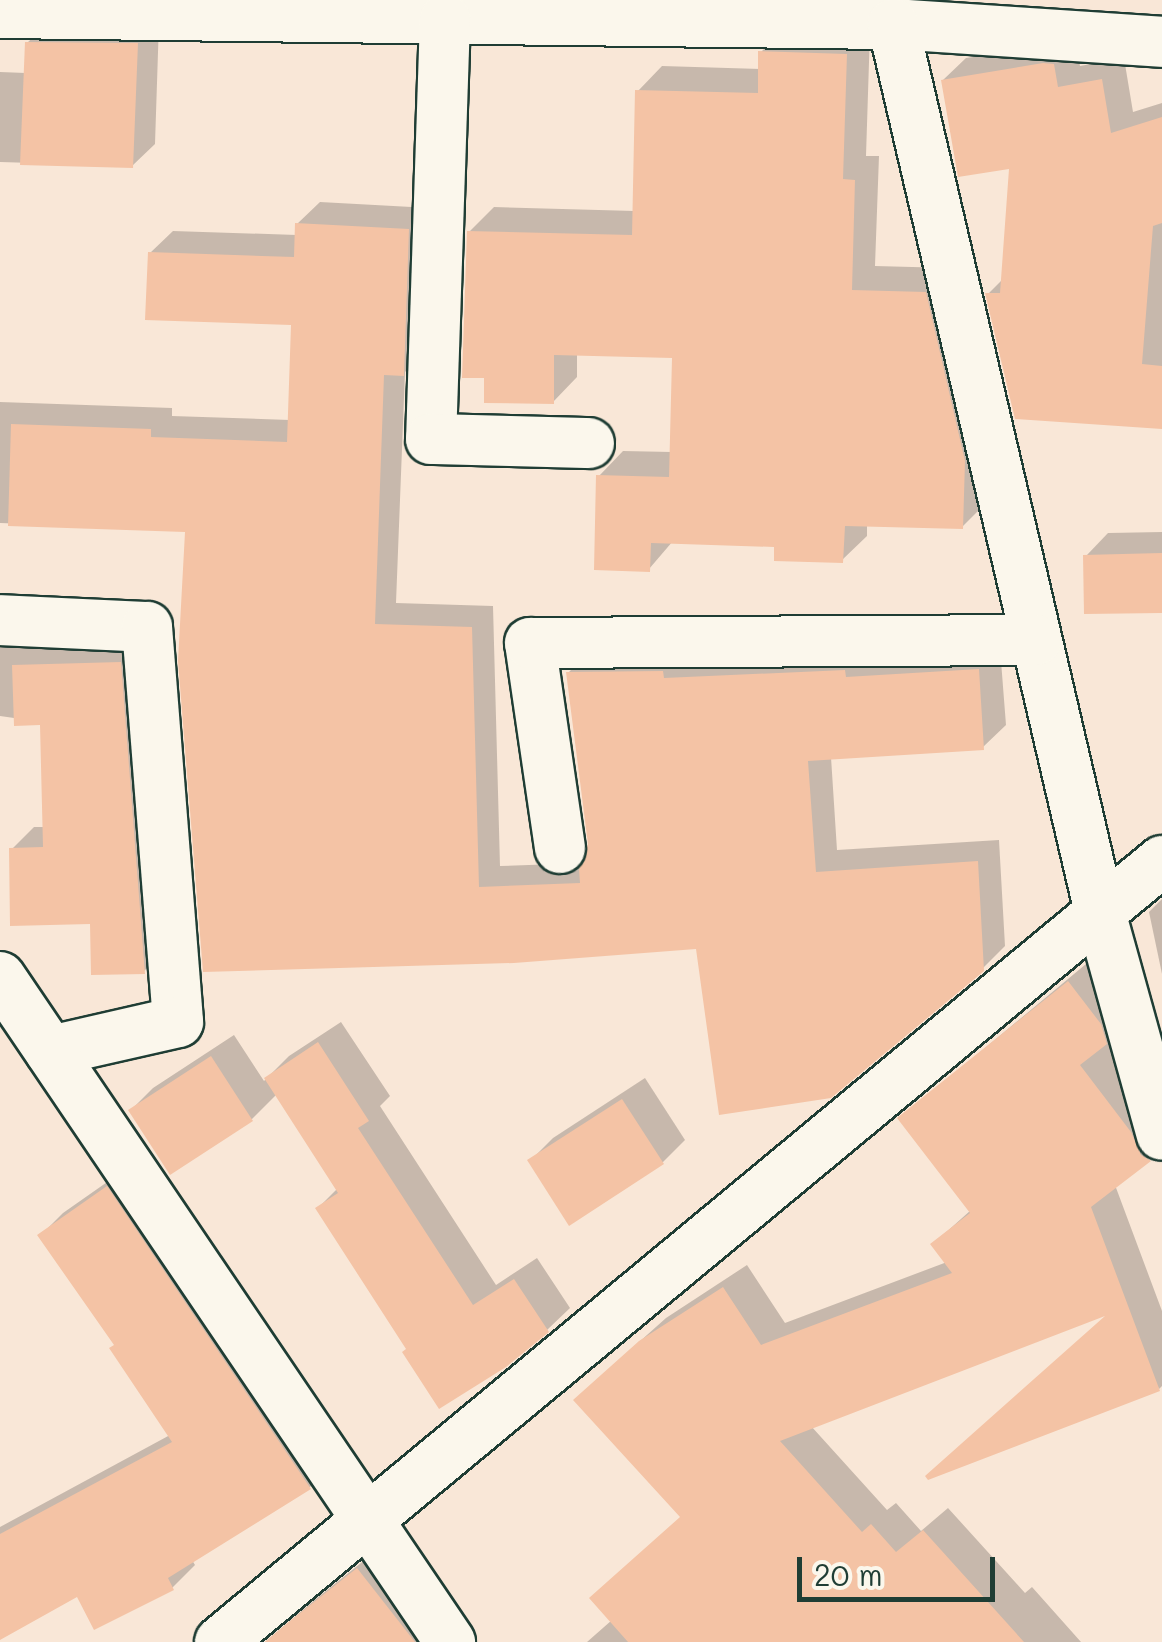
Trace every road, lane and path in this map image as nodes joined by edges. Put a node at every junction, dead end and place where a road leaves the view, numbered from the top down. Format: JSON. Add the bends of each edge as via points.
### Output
{"nodes":[{"id":1,"x":779,"y":12,"type":"edge"},
{"id":2,"x":0,"y":14,"type":"edge"},
{"id":3,"x":446,"y":19,"type":"junction"},
{"id":4,"x":893,"y":24,"type":"junction"},
{"id":5,"x":1162,"y":42,"type":"edge"},
{"id":6,"x":589,"y":443,"type":"dead end"},
{"id":7,"x":0,"y":620,"type":"edge"},
{"id":8,"x":1036,"y":640,"type":"junction"},
{"id":9,"x":560,"y":848,"type":"dead end"},
{"id":10,"x":1162,"y":861,"type":"edge"},
{"id":11,"x":1100,"y":912,"type":"junction"},
{"id":12,"x":0,"y":977,"type":"edge"},
{"id":13,"x":50,"y":1052,"type":"junction"},
{"id":14,"x":1162,"y":1134,"type":"edge"},
{"id":15,"x":366,"y":1520,"type":"junction"},
{"id":16,"x":220,"y":1642,"type":"edge"},
{"id":17,"x":450,"y":1642,"type":"edge"}],
"edges":[{"from":1,"to":3,"type":"street"},
{"from":1,"to":4,"type":"street"},
{"from":2,"to":3,"type":"street"},
{"from":3,"to":6,"type":"street","via":[[431,439]]},
{"from":4,"to":5,"type":"street"},
{"from":4,"to":8,"type":"street"},
{"from":7,"to":13,"type":"street","via":[[148,628],[178,1022]]},
{"from":8,"to":9,"type":"street","via":[[530,643]]},
{"from":8,"to":11,"type":"street"},
{"from":10,"to":11,"type":"street"},
{"from":11,"to":14,"type":"street"},
{"from":11,"to":15,"type":"street"},
{"from":12,"to":13,"type":"street"},
{"from":13,"to":15,"type":"street"},
{"from":15,"to":16,"type":"street"},
{"from":15,"to":17,"type":"street"}]}
